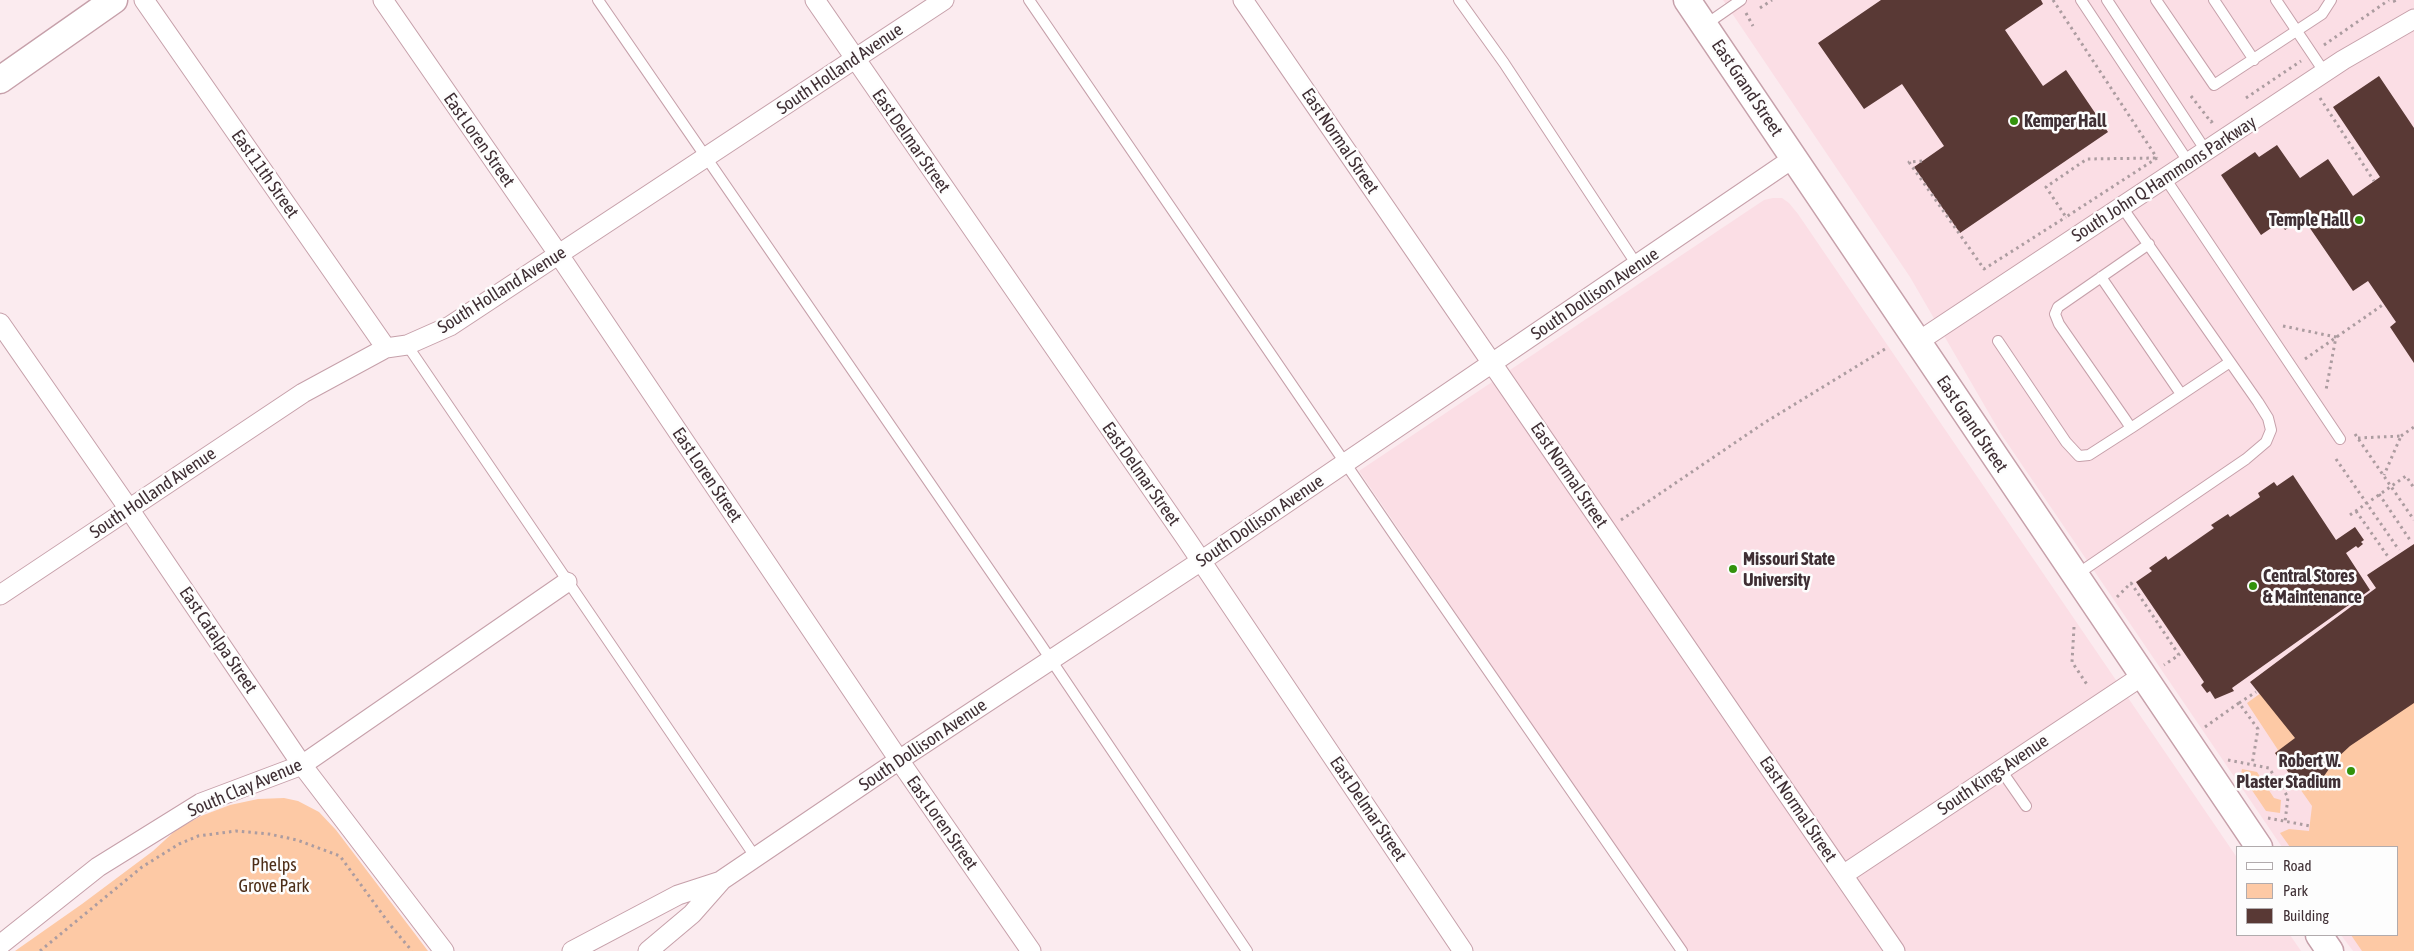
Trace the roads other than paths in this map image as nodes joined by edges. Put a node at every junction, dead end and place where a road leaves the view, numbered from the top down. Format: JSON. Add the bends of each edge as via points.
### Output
{"nodes":[{"id":1,"x":114,"y":0,"type":"edge"},
{"id":2,"x":144,"y":0,"type":"edge"},
{"id":3,"x":383,"y":0,"type":"edge"},
{"id":4,"x":598,"y":0,"type":"edge"},
{"id":5,"x":814,"y":0,"type":"edge"},
{"id":6,"x":944,"y":0,"type":"edge"},
{"id":7,"x":1029,"y":0,"type":"edge"},
{"id":8,"x":1243,"y":0,"type":"edge"},
{"id":9,"x":1459,"y":0,"type":"edge"},
{"id":10,"x":1687,"y":0,"type":"edge"},
{"id":11,"x":1741,"y":0,"type":"edge"},
{"id":12,"x":2081,"y":0,"type":"edge"},
{"id":13,"x":2107,"y":0,"type":"edge"},
{"id":14,"x":2156,"y":0,"type":"edge"},
{"id":15,"x":2214,"y":0,"type":"edge"},
{"id":16,"x":2276,"y":0,"type":"edge"},
{"id":17,"x":2331,"y":0,"type":"edge"},
{"id":18,"x":2414,"y":19,"type":"edge"},
{"id":19,"x":1704,"y":25,"type":"junction"},
{"id":20,"x":2298,"y":32,"type":"junction"},
{"id":21,"x":855,"y":59,"type":"junction"},
{"id":22,"x":2254,"y":60,"type":"junction"},
{"id":23,"x":2325,"y":73,"type":"junction"},
{"id":24,"x":0,"y":80,"type":"edge"},
{"id":25,"x":2206,"y":151,"type":"junction"},
{"id":26,"x":1795,"y":157,"type":"junction"},
{"id":27,"x":706,"y":158,"type":"junction"},
{"id":28,"x":2189,"y":163,"type":"junction"},
{"id":29,"x":2165,"y":178,"type":"junction"},
{"id":30,"x":2122,"y":207,"type":"junction"},
{"id":31,"x":2149,"y":244,"type":"junction"},
{"id":32,"x":558,"y":255,"type":"junction"},
{"id":33,"x":1636,"y":266,"type":"junction"},
{"id":34,"x":2101,"y":277,"type":"junction"},
{"id":35,"x":0,"y":323,"type":"edge"},
{"id":36,"x":1998,"y":341,"type":"dead end"},
{"id":37,"x":1916,"y":342,"type":"junction"},
{"id":38,"x":407,"y":345,"type":"junction"},
{"id":39,"x":386,"y":348,"type":"junction"},
{"id":40,"x":2230,"y":362,"type":"junction"},
{"id":41,"x":1493,"y":364,"type":"junction"},
{"id":42,"x":2181,"y":394,"type":"junction"},
{"id":43,"x":2131,"y":428,"type":"junction"},
{"id":44,"x":2340,"y":439,"type":"dead end"},
{"id":45,"x":1346,"y":462,"type":"junction"},
{"id":46,"x":129,"y":509,"type":"junction"},
{"id":47,"x":1201,"y":561,"type":"junction"},
{"id":48,"x":2074,"y":576,"type":"junction"},
{"id":49,"x":567,"y":582,"type":"junction"},
{"id":50,"x":0,"y":595,"type":"edge"},
{"id":51,"x":1051,"y":660,"type":"junction"},
{"id":52,"x":2152,"y":671,"type":"junction"},
{"id":53,"x":899,"y":760,"type":"junction"},
{"id":54,"x":302,"y":765,"type":"junction"},
{"id":55,"x":2001,"y":770,"type":"junction"},
{"id":56,"x":2026,"y":806,"type":"dead end"},
{"id":57,"x":2258,"y":846,"type":"edge"},
{"id":58,"x":756,"y":858,"type":"junction"},
{"id":59,"x":1843,"y":874,"type":"junction"},
{"id":60,"x":722,"y":880,"type":"junction"},
{"id":61,"x":2320,"y":936,"type":"edge"},
{"id":62,"x":0,"y":945,"type":"edge"},
{"id":63,"x":444,"y":951,"type":"edge"},
{"id":64,"x":572,"y":951,"type":"edge"},
{"id":65,"x":648,"y":951,"type":"edge"},
{"id":66,"x":1031,"y":951,"type":"edge"},
{"id":67,"x":1247,"y":951,"type":"edge"},
{"id":68,"x":1463,"y":951,"type":"edge"},
{"id":69,"x":1682,"y":951,"type":"edge"},
{"id":70,"x":1895,"y":951,"type":"edge"},
{"id":71,"x":2330,"y":951,"type":"edge"}],
"edges":[{"from":1,"to":24,"type":"main road"},
{"from":2,"to":39,"type":"street","name":"East 11th Street"},
{"from":3,"to":32,"type":"street","name":"East Loren Street"},
{"from":4,"to":27,"type":"lane"},
{"from":5,"to":21,"type":"street","name":"East Delmar Street"},
{"from":6,"to":21,"type":"street","name":"South Holland Avenue"},
{"from":7,"to":45,"type":"lane"},
{"from":8,"to":41,"type":"street","name":"East Normal Street"},
{"from":9,"to":33,"type":"lane","via":[[1504,63]]},
{"from":10,"to":19,"type":"main road","name":"East Grand Street"},
{"from":11,"to":19,"type":"lane"},
{"from":12,"to":28,"type":"lane"},
{"from":13,"to":25,"type":"lane"},
{"from":14,"to":22,"type":"lane","via":[[2211,83],[2218,84]]},
{"from":15,"to":22,"type":"lane"},
{"from":16,"to":20,"type":"lane"},
{"from":17,"to":20,"type":"lane","via":[[2322,14]]},
{"from":18,"to":23,"type":"street","name":"South John Q Hammons Parkway"},
{"from":19,"to":26,"type":"main road","name":"East Grand Street"},
{"from":20,"to":22,"type":"lane"},
{"from":20,"to":23,"type":"lane"},
{"from":21,"to":27,"type":"street","name":"South Holland Avenue"},
{"from":21,"to":47,"type":"street","name":"East Delmar Street"},
{"from":23,"to":25,"type":"street","name":"South John Q Hammons Parkway"},
{"from":25,"to":28,"type":"street","name":"South John Q Hammons Parkway"},
{"from":26,"to":33,"type":"street","name":"South Dollison Avenue"},
{"from":26,"to":37,"type":"main road","name":"East Grand Street"},
{"from":27,"to":32,"type":"street","name":"South Holland Avenue"},
{"from":27,"to":51,"type":"lane"},
{"from":28,"to":29,"type":"street","name":"South John Q Hammons Parkway"},
{"from":29,"to":30,"type":"street","name":"South John Q Hammons Parkway"},
{"from":29,"to":44,"type":"lane"},
{"from":30,"to":31,"type":"lane"},
{"from":30,"to":37,"type":"street","name":"South John Q Hammons Parkway"},
{"from":31,"to":34,"type":"lane"},
{"from":31,"to":40,"type":"lane"},
{"from":32,"to":38,"type":"street","name":"South Holland Avenue","via":[[450,326]]},
{"from":32,"to":53,"type":"street","name":"East Loren Street"},
{"from":33,"to":41,"type":"street","name":"South Dollison Avenue"},
{"from":34,"to":42,"type":"lane"},
{"from":34,"to":43,"type":"lane","via":[[2058,306],[2055,314]]},
{"from":35,"to":46,"type":"street","name":"East Catalpa Street"},
{"from":36,"to":43,"type":"lane","via":[[2066,442],[2079,456],[2090,455]]},
{"from":37,"to":48,"type":"main road","name":"East Grand Street"},
{"from":38,"to":39,"type":"street","name":"South Holland Avenue"},
{"from":38,"to":49,"type":"lane"},
{"from":39,"to":46,"type":"street","name":"South Holland Avenue","via":[[303,393]]},
{"from":40,"to":42,"type":"lane"},
{"from":40,"to":48,"type":"lane","via":[[2268,418],[2270,430],[2266,442]]},
{"from":41,"to":45,"type":"street","name":"South Dollison Avenue"},
{"from":41,"to":59,"type":"street","name":"East Normal Street"},
{"from":42,"to":43,"type":"lane"},
{"from":45,"to":47,"type":"street","name":"South Dollison Avenue"},
{"from":45,"to":69,"type":"lane"},
{"from":46,"to":50,"type":"street","name":"South Holland Avenue"},
{"from":46,"to":54,"type":"street","name":"East Catalpa Street"},
{"from":47,"to":51,"type":"street","name":"South Dollison Avenue"},
{"from":47,"to":68,"type":"street","name":"East Delmar Street"},
{"from":48,"to":52,"type":"main road","name":"East Grand Street"},
{"from":49,"to":54,"type":"street","name":"South Clay Avenue"},
{"from":49,"to":58,"type":"lane"},
{"from":51,"to":53,"type":"street","name":"South Dollison Avenue"},
{"from":51,"to":67,"type":"lane"},
{"from":52,"to":55,"type":"street","name":"South Kings Avenue"},
{"from":52,"to":57,"type":"main road","name":"East Grand Street"},
{"from":53,"to":58,"type":"street","name":"South Dollison Avenue"},
{"from":53,"to":66,"type":"street","name":"East Loren Street"},
{"from":54,"to":62,"type":"street","name":"South Clay Avenue","via":[[201,803],[98,867]]},
{"from":54,"to":63,"type":"street","name":"East Catalpa Street"},
{"from":55,"to":56,"type":"lane"},
{"from":55,"to":59,"type":"street","name":"South Kings Avenue"},
{"from":58,"to":60,"type":"street","name":"South Dollison Avenue"},
{"from":59,"to":70,"type":"street","name":"East Normal Street"},
{"from":60,"to":64,"type":"street","name":"South Dollison Avenue","via":[[678,895]]},
{"from":60,"to":65,"type":"street","name":"South Dollison Avenue","via":[[692,914]]},
{"from":61,"to":71,"type":"main road"}]}
